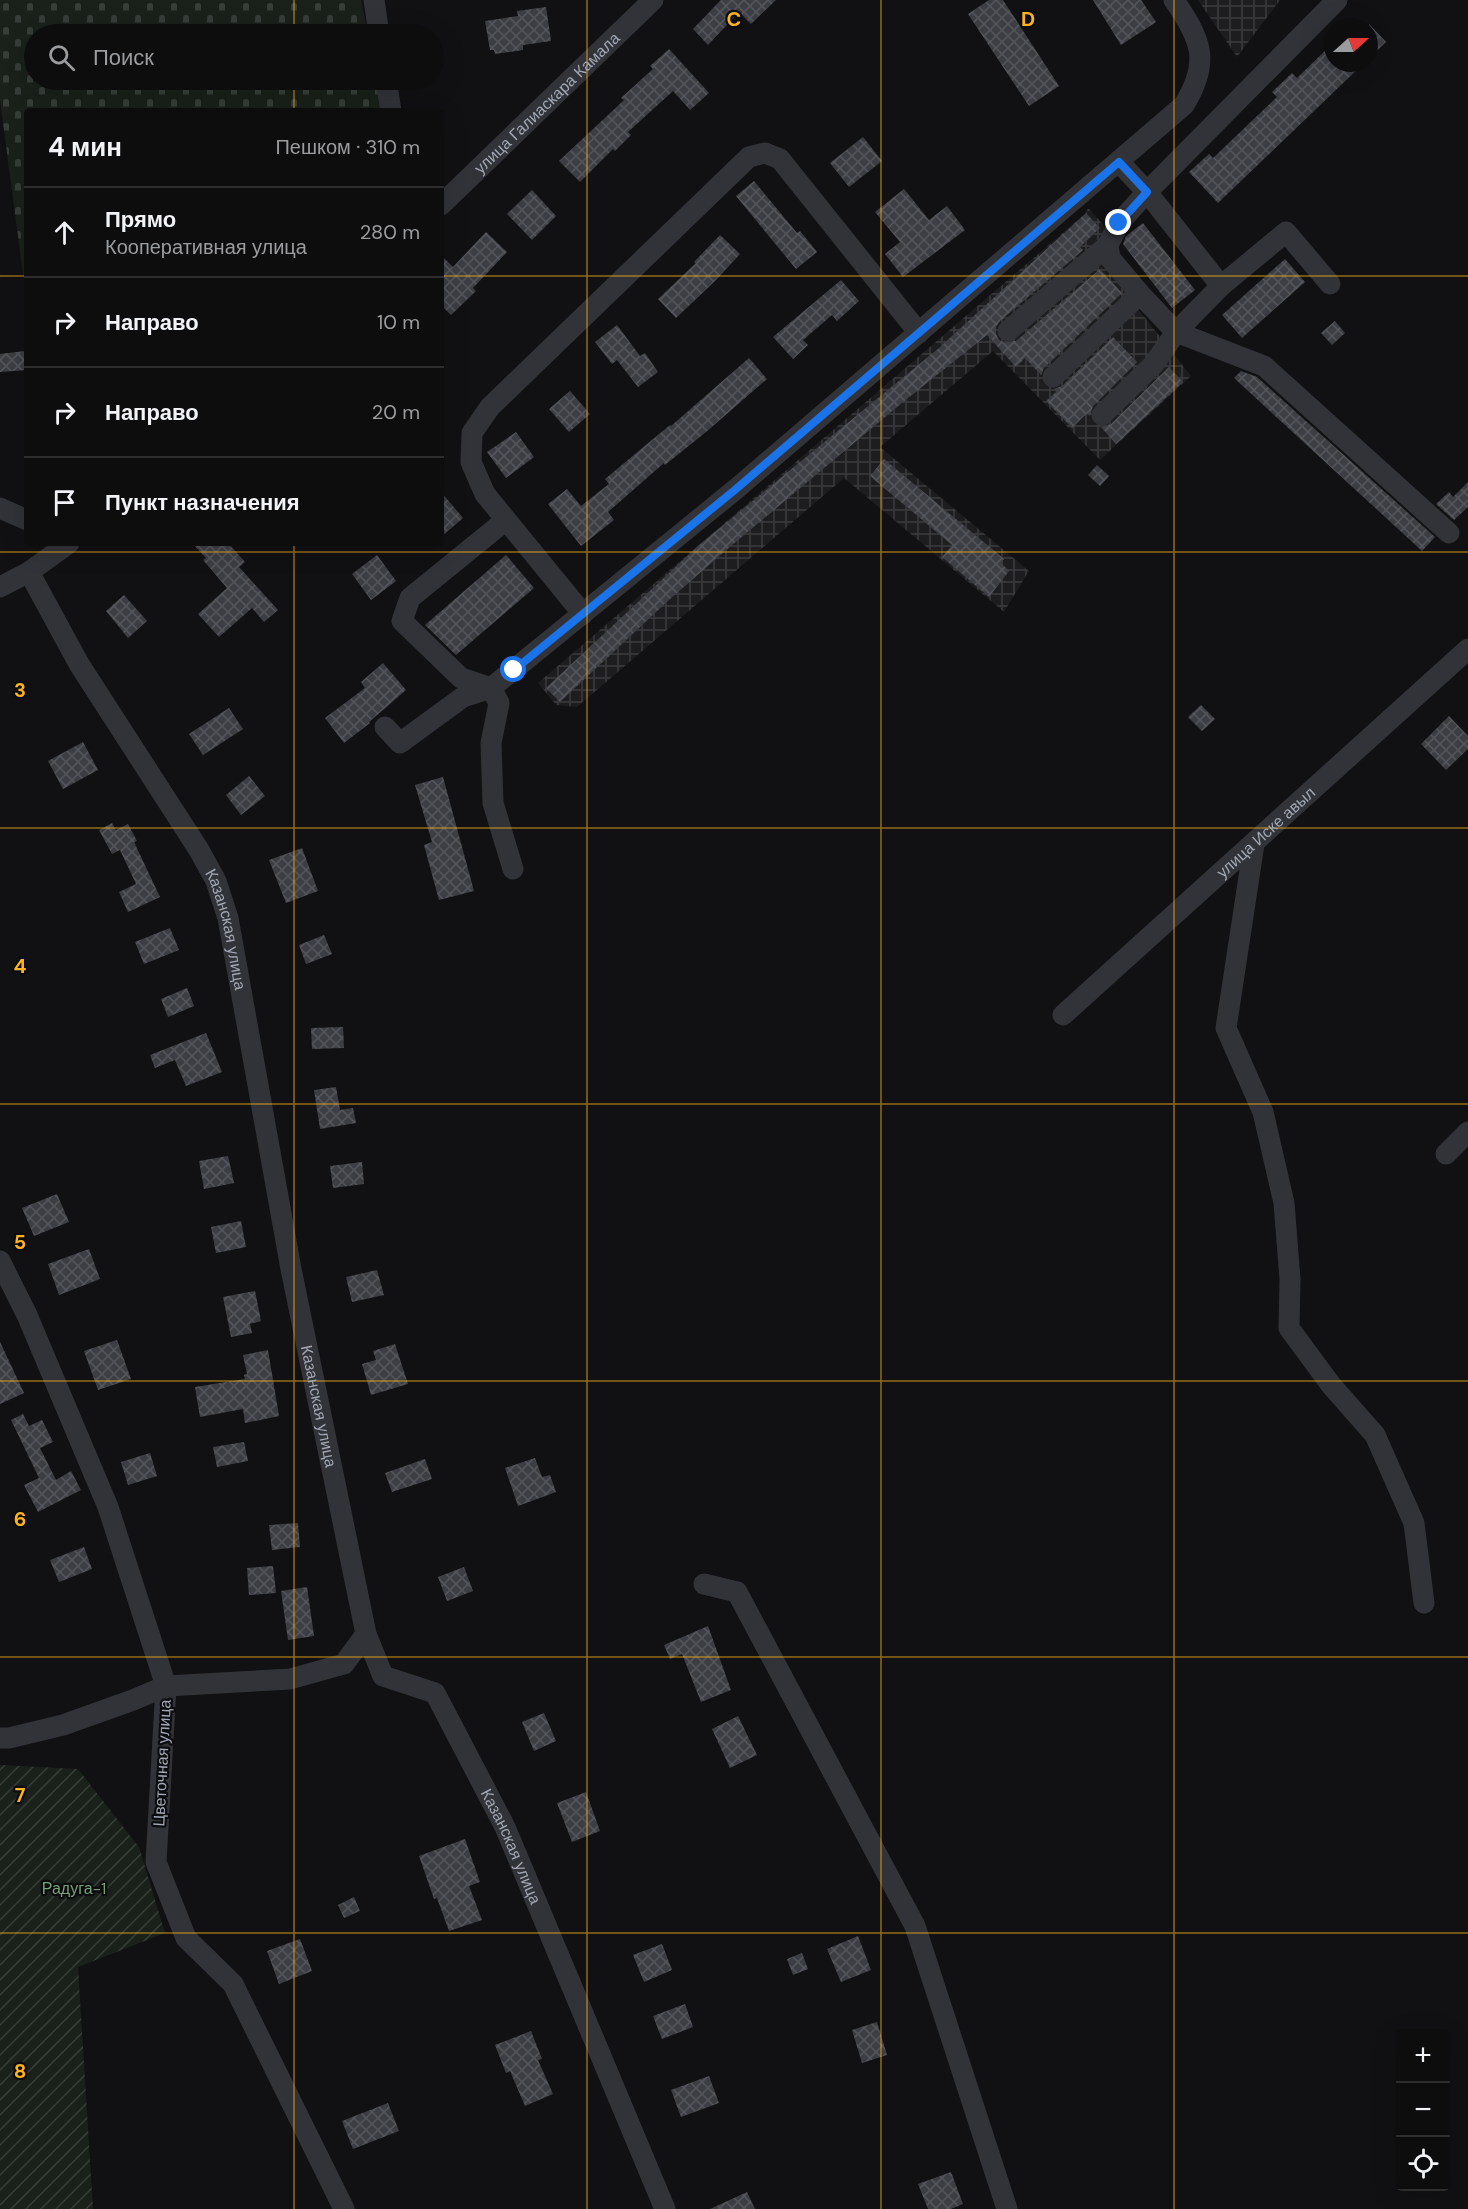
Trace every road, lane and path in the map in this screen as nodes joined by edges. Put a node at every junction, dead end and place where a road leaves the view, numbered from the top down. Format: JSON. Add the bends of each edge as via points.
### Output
{"nodes":[{"id":1,"x":374,"y":0,"type":"edge"},
{"id":2,"x":653,"y":0,"type":"edge"},
{"id":3,"x":1174,"y":0,"type":"edge"},
{"id":4,"x":1337,"y":0,"type":"edge"},
{"id":5,"x":378,"y":24,"type":"edge"},
{"id":6,"x":388,"y":90,"type":"edge"},
{"id":7,"x":391,"y":108,"type":"edge"},
{"id":8,"x":1119,"y":162,"type":"junction"},
{"id":9,"x":1147,"y":192,"type":"junction"},
{"id":10,"x":444,"y":202,"type":"edge"},
{"id":11,"x":1108,"y":245,"type":"junction"},
{"id":12,"x":1330,"y":284,"type":"dead end"},
{"id":13,"x":1221,"y":285,"type":"junction"},
{"id":14,"x":1140,"y":294,"type":"junction"},
{"id":15,"x":1008,"y":331,"type":"dead end"},
{"id":16,"x":1176,"y":332,"type":"junction"},
{"id":17,"x":919,"y":333,"type":"junction"},
{"id":18,"x":1053,"y":377,"type":"dead end"},
{"id":19,"x":1102,"y":415,"type":"dead end"},
{"id":20,"x":0,"y":508,"type":"edge"},
{"id":21,"x":24,"y":519,"type":"edge"},
{"id":22,"x":506,"y":520,"type":"junction"},
{"id":23,"x":1449,"y":533,"type":"dead end"},
{"id":24,"x":65,"y":546,"type":"edge"},
{"id":25,"x":29,"y":572,"type":"junction"},
{"id":26,"x":0,"y":587,"type":"edge"},
{"id":27,"x":583,"y":614,"type":"junction"},
{"id":28,"x":1468,"y":649,"type":"edge"},
{"id":29,"x":492,"y":688,"type":"junction"},
{"id":30,"x":385,"y":727,"type":"dead end"},
{"id":31,"x":1254,"y":844,"type":"junction"},
{"id":32,"x":513,"y":869,"type":"dead end"},
{"id":33,"x":1063,"y":1015,"type":"dead end"},
{"id":34,"x":1468,"y":1132,"type":"edge"},
{"id":35,"x":1446,"y":1154,"type":"dead end"},
{"id":36,"x":0,"y":1261,"type":"edge"},
{"id":37,"x":704,"y":1584,"type":"dead end"},
{"id":38,"x":1424,"y":1603,"type":"dead end"},
{"id":39,"x":366,"y":1634,"type":"junction"},
{"id":40,"x":166,"y":1686,"type":"junction"},
{"id":41,"x":0,"y":1741,"type":"edge"},
{"id":42,"x":344,"y":2209,"type":"edge"},
{"id":43,"x":665,"y":2209,"type":"edge"},
{"id":44,"x":1007,"y":2209,"type":"edge"}],
"edges":[{"from":1,"to":5,"type":"street"},
{"from":2,"to":10,"type":"street","name":"улица Галиаскара Камала"},
{"from":3,"to":8,"type":"street","via":[[1192,26],[1199,45],[1200,67],[1195,88],[1184,105]]},
{"from":4,"to":9,"type":"street"},
{"from":6,"to":7,"type":"street"},
{"from":8,"to":9,"type":"street"},
{"from":8,"to":17,"type":"street"},
{"from":9,"to":11,"type":"street","via":[[1119,223]]},
{"from":9,"to":13,"type":"street"},
{"from":11,"to":14,"type":"street","via":[[1110,258]]},
{"from":11,"to":15,"type":"street"},
{"from":12,"to":13,"type":"street","via":[[1286,232]]},
{"from":13,"to":16,"type":"street"},
{"from":14,"to":16,"type":"street"},
{"from":14,"to":18,"type":"street"},
{"from":16,"to":19,"type":"street","via":[[1154,363]]},
{"from":16,"to":23,"type":"street","via":[[1264,366]]},
{"from":17,"to":22,"type":"street","via":[[780,159],[765,153],[748,157],[490,407],[472,433],[471,462],[485,494]]},
{"from":17,"to":27,"type":"street"},
{"from":20,"to":21,"type":"street"},
{"from":22,"to":27,"type":"street"},
{"from":22,"to":29,"type":"street","via":[[410,598],[402,621],[461,678]]},
{"from":24,"to":25,"type":"street"},
{"from":25,"to":26,"type":"street"},
{"from":25,"to":39,"type":"street","name":"Казанская улица","via":[[79,664],[199,850],[216,881],[228,918],[291,1269]]},
{"from":27,"to":29,"type":"street"},
{"from":28,"to":31,"type":"street","name":"улица Иске авыл"},
{"from":29,"to":30,"type":"street","via":[[463,697],[400,743]]},
{"from":29,"to":32,"type":"street","via":[[499,704],[490,743],[493,803]]},
{"from":31,"to":33,"type":"street","name":"улица Иске авыл"},
{"from":31,"to":38,"type":"street","via":[[1226,1028],[1263,1112],[1284,1203],[1289,1328],[1375,1435],[1414,1523]]},
{"from":34,"to":35,"type":"street"},
{"from":36,"to":40,"type":"street","name":"Цветочная улица","via":[[27,1315],[108,1507]]},
{"from":37,"to":44,"type":"street","via":[[737,1592],[915,1926]]},
{"from":39,"to":40,"type":"street","via":[[344,1664],[290,1679]]},
{"from":39,"to":43,"type":"street","name":"Казанская улица","via":[[383,1676],[435,1693],[505,1827]]},
{"from":40,"to":41,"type":"street","via":[[63,1725]]},
{"from":40,"to":42,"type":"street","name":"Цветочная улица","via":[[156,1862],[186,1938],[233,1984]]}]}
